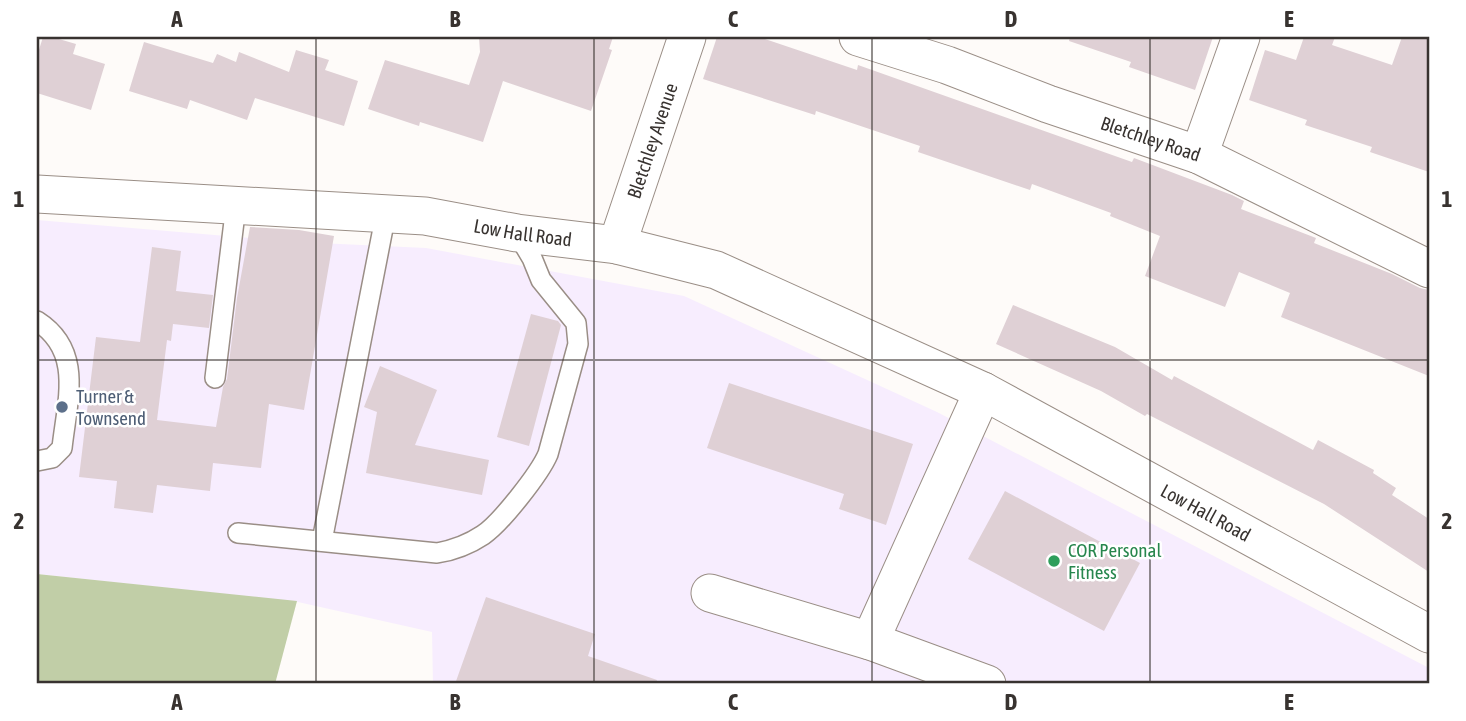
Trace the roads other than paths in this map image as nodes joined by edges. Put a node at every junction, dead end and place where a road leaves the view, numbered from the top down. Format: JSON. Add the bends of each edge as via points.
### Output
{"nodes":[{"id":1,"x":687,"y":37,"type":"edge"},
{"id":2,"x":858,"y":37,"type":"edge"},
{"id":3,"x":1241,"y":37,"type":"edge"},
{"id":4,"x":953,"y":51,"type":"edge"},
{"id":5,"x":1199,"y":155,"type":"junction"},
{"id":6,"x":37,"y":194,"type":"edge"},
{"id":7,"x":236,"y":205,"type":"junction"},
{"id":8,"x":386,"y":214,"type":"junction"},
{"id":9,"x":517,"y":233,"type":"junction"},
{"id":10,"x":617,"y":245,"type":"junction"},
{"id":11,"x":1429,"y":270,"type":"edge"},
{"id":12,"x":37,"y":321,"type":"edge"},
{"id":13,"x":215,"y":378,"type":"dead end"},
{"id":14,"x":983,"y":391,"type":"junction"},
{"id":15,"x":37,"y":461,"type":"edge"},
{"id":16,"x":238,"y":533,"type":"dead end"},
{"id":17,"x":322,"y":541,"type":"junction"},
{"id":18,"x":710,"y":593,"type":"dead end"},
{"id":19,"x":1429,"y":634,"type":"edge"},
{"id":20,"x":870,"y":641,"type":"junction"},
{"id":21,"x":987,"y":684,"type":"edge"}],
"edges":[{"from":1,"to":10,"type":"street","name":"Bletchley Avenue"},
{"from":2,"to":4,"type":"street","name":"Bletchley Road"},
{"from":3,"to":5,"type":"street"},
{"from":4,"to":5,"type":"street","name":"Bletchley Road","via":[[1048,104]]},
{"from":5,"to":11,"type":"street","name":"Bletchley Road"},
{"from":6,"to":7,"type":"street","name":"Low Hall Road"},
{"from":7,"to":8,"type":"street","name":"Low Hall Road"},
{"from":7,"to":13,"type":"lane"},
{"from":8,"to":9,"type":"street","name":"Low Hall Road","via":[[425,216]]},
{"from":8,"to":17,"type":"lane"},
{"from":9,"to":10,"type":"street","name":"Low Hall Road"},
{"from":9,"to":17,"type":"lane","via":[[541,280],[576,323],[578,344],[541,471],[486,534],[460,548],[438,553]]},
{"from":10,"to":14,"type":"street","name":"Low Hall Road","via":[[716,270]]},
{"from":12,"to":15,"type":"lane","via":[[51,330],[70,371],[62,448],[51,458]]},
{"from":14,"to":19,"type":"street","name":"Low Hall Road"},
{"from":14,"to":20,"type":"street"},
{"from":16,"to":17,"type":"lane"},
{"from":18,"to":20,"type":"street"},
{"from":20,"to":21,"type":"street"}]}
